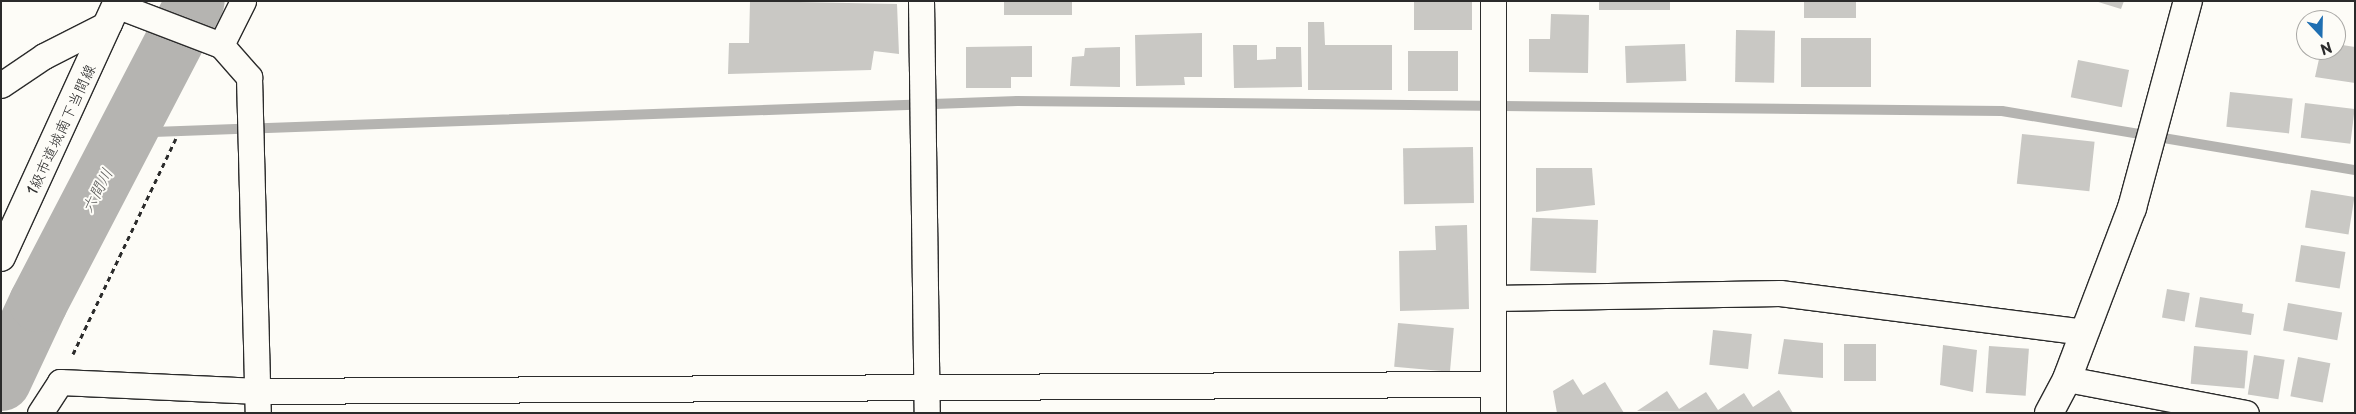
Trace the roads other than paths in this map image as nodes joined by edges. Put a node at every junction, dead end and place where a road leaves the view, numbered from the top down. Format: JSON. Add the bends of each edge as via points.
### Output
{"nodes":[{"id":1,"x":243,"y":1,"type":"edge"},
{"id":2,"x":921,"y":1,"type":"edge"},
{"id":3,"x":1493,"y":1,"type":"edge"},
{"id":4,"x":2188,"y":1,"type":"edge"},
{"id":5,"x":114,"y":10,"type":"edge"},
{"id":6,"x":210,"y":41,"type":"junction"},
{"id":7,"x":1,"y":85,"type":"edge"},
{"id":8,"x":1,"y":256,"type":"edge"},
{"id":9,"x":1493,"y":298,"type":"junction"},
{"id":10,"x":2085,"y":332,"type":"junction"},
{"id":11,"x":2068,"y":379,"type":"junction"},
{"id":12,"x":1493,"y":384,"type":"junction"},
{"id":13,"x":927,"y":386,"type":"junction"},
{"id":14,"x":258,"y":402,"type":"edge"},
{"id":15,"x":40,"y":413,"type":"edge"},
{"id":16,"x":927,"y":413,"type":"edge"},
{"id":17,"x":1493,"y":413,"type":"edge"},
{"id":18,"x":2049,"y":413,"type":"edge"},
{"id":19,"x":2246,"y":413,"type":"edge"}],
"edges":[{"from":1,"to":6,"type":"street"},
{"from":2,"to":13,"type":"street"},
{"from":3,"to":9,"type":"street"},
{"from":4,"to":10,"type":"street","via":[[2150,152]]},
{"from":5,"to":6,"type":"street","via":[[156,19]]},
{"from":5,"to":7,"type":"street"},
{"from":5,"to":8,"type":"street","name":"1級市道城南下当間線"},
{"from":6,"to":14,"type":"street","via":[[249,77],[254,121]]},
{"from":9,"to":10,"type":"street","via":[[1780,293]]},
{"from":9,"to":12,"type":"street"},
{"from":10,"to":11,"type":"street"},
{"from":11,"to":18,"type":"street"},
{"from":11,"to":19,"type":"street"},
{"from":12,"to":13,"type":"street"},
{"from":12,"to":17,"type":"street"},
{"from":13,"to":14,"type":"street"},
{"from":13,"to":16,"type":"street"},
{"from":14,"to":15,"type":"street","via":[[60,382]]}]}
